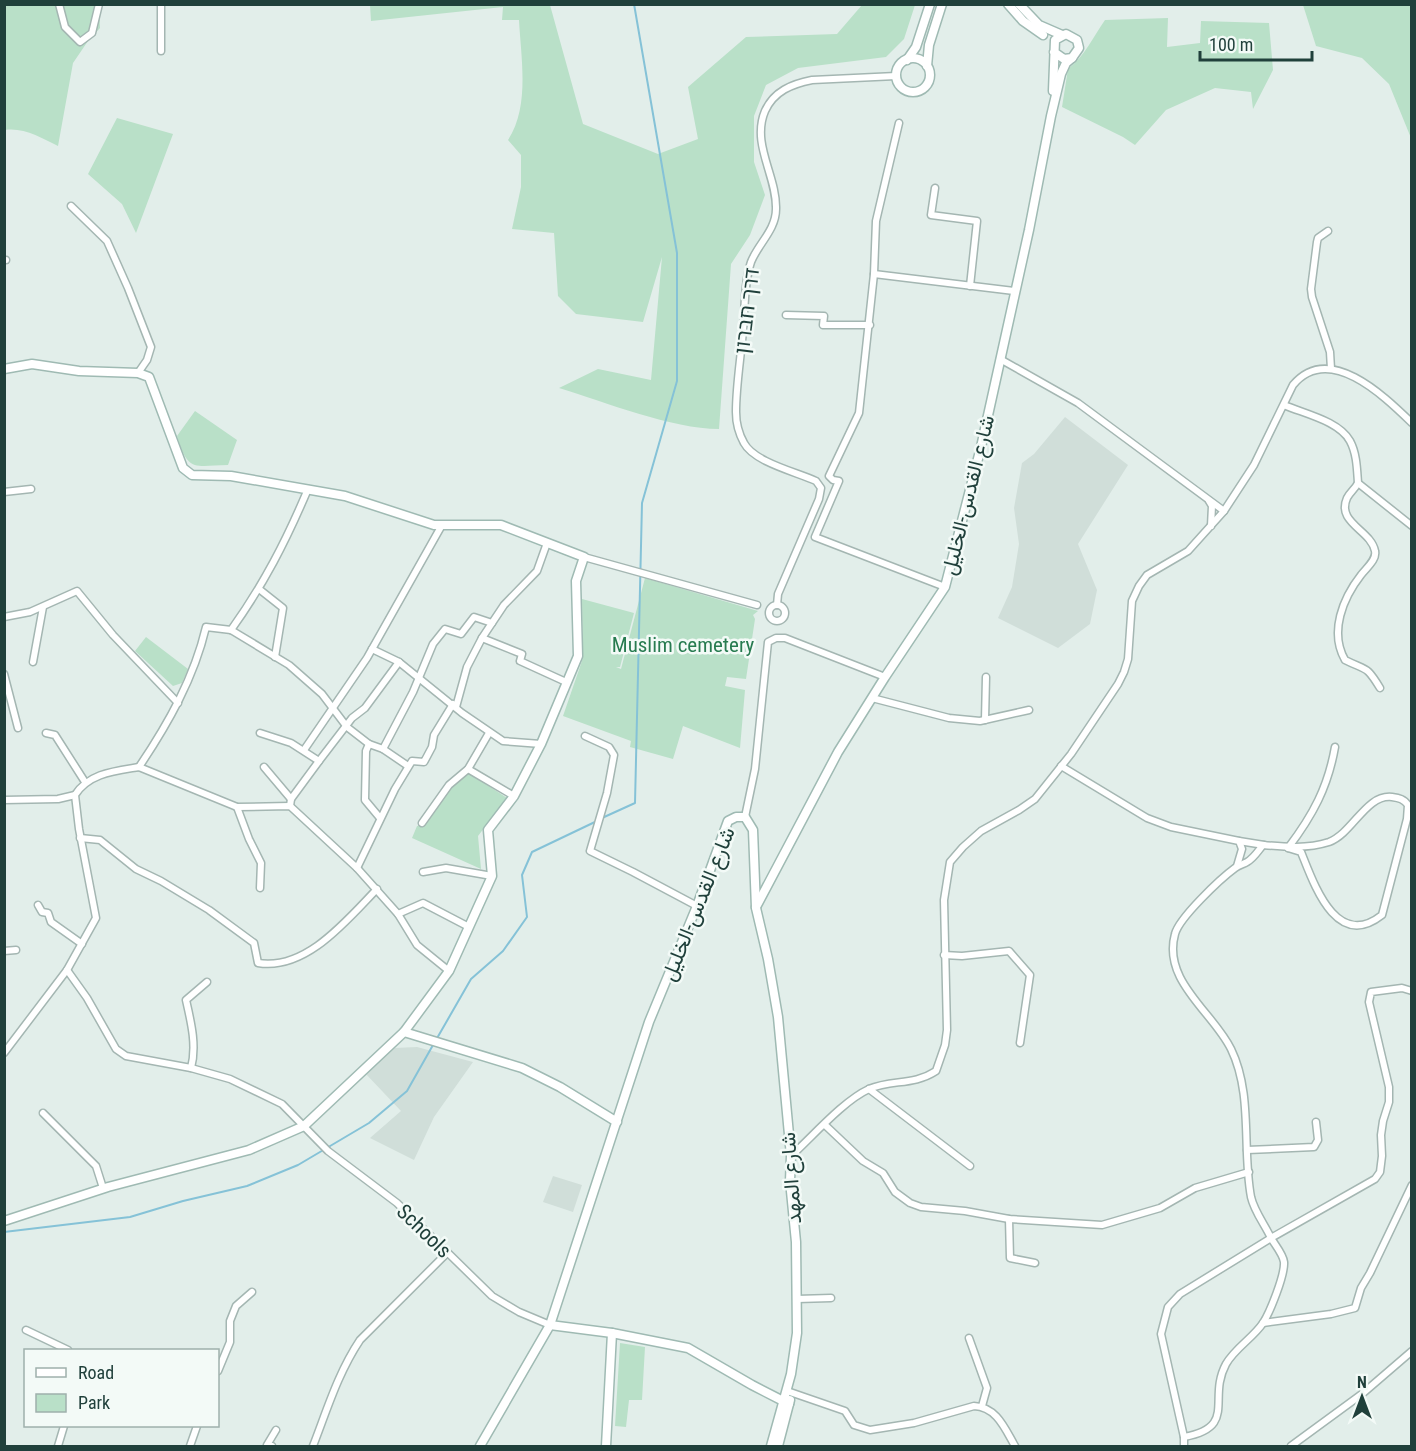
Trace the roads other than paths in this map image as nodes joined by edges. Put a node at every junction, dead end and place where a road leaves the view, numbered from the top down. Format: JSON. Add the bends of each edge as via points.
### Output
{"nodes":[{"id":1,"x":59,"y":4,"type":"edge"},
{"id":2,"x":99,"y":4,"type":"edge"},
{"id":3,"x":161,"y":4,"type":"edge"},
{"id":4,"x":930,"y":4,"type":"edge"},
{"id":5,"x":942,"y":4,"type":"edge"},
{"id":6,"x":1008,"y":4,"type":"edge"},
{"id":7,"x":1019,"y":4,"type":"edge"},
{"id":8,"x":1035,"y":21,"type":"junction"},
{"id":9,"x":1062,"y":34,"type":"junction"},
{"id":10,"x":1043,"y":35,"type":"junction"},
{"id":11,"x":1054,"y":50,"type":"junction"},
{"id":12,"x":161,"y":51,"type":"dead end"},
{"id":13,"x":1072,"y":58,"type":"junction"},
{"id":14,"x":908,"y":60,"type":"junction"},
{"id":15,"x":927,"y":66,"type":"junction"},
{"id":16,"x":896,"y":76,"type":"junction"},
{"id":17,"x":1051,"y":116,"type":"junction"},
{"id":18,"x":899,"y":123,"type":"dead end"},
{"id":19,"x":935,"y":188,"type":"dead end"},
{"id":20,"x":71,"y":206,"type":"dead end"},
{"id":21,"x":1328,"y":231,"type":"dead end"},
{"id":22,"x":874,"y":274,"type":"junction"},
{"id":23,"x":970,"y":286,"type":"junction"},
{"id":24,"x":1014,"y":291,"type":"junction"},
{"id":25,"x":786,"y":315,"type":"dead end"},
{"id":26,"x":870,"y":325,"type":"junction"},
{"id":27,"x":1000,"y":359,"type":"junction"},
{"id":28,"x":4,"y":369,"type":"edge"},
{"id":29,"x":1331,"y":369,"type":"junction"},
{"id":30,"x":138,"y":373,"type":"junction"},
{"id":31,"x":1284,"y":405,"type":"junction"},
{"id":32,"x":1412,"y":423,"type":"edge"},
{"id":33,"x":1358,"y":483,"type":"junction"},
{"id":34,"x":31,"y":489,"type":"dead end"},
{"id":35,"x":308,"y":489,"type":"junction"},
{"id":36,"x":4,"y":492,"type":"edge"},
{"id":37,"x":1207,"y":498,"type":"junction"},
{"id":38,"x":1224,"y":511,"type":"junction"},
{"id":39,"x":442,"y":525,"type":"junction"},
{"id":40,"x":1412,"y":526,"type":"edge"},
{"id":41,"x":1210,"y":527,"type":"junction"},
{"id":42,"x":547,"y":543,"type":"junction"},
{"id":43,"x":584,"y":556,"type":"junction"},
{"id":44,"x":945,"y":587,"type":"junction"},
{"id":45,"x":259,"y":589,"type":"junction"},
{"id":46,"x":758,"y":605,"type":"dead end"},
{"id":47,"x":777,"y":605,"type":"dead end"},
{"id":48,"x":43,"y":607,"type":"junction"},
{"id":49,"x":4,"y":617,"type":"edge"},
{"id":50,"x":492,"y":623,"type":"junction"},
{"id":51,"x":231,"y":630,"type":"junction"},
{"id":52,"x":482,"y":638,"type":"junction"},
{"id":53,"x":372,"y":649,"type":"junction"},
{"id":54,"x":275,"y":657,"type":"junction"},
{"id":55,"x":33,"y":662,"type":"dead end"},
{"id":56,"x":399,"y":662,"type":"junction"},
{"id":57,"x":4,"y":674,"type":"edge"},
{"id":58,"x":419,"y":676,"type":"junction"},
{"id":59,"x":885,"y":677,"type":"junction"},
{"id":60,"x":986,"y":677,"type":"dead end"},
{"id":61,"x":566,"y":682,"type":"junction"},
{"id":62,"x":1380,"y":688,"type":"dead end"},
{"id":63,"x":872,"y":698,"type":"junction"},
{"id":64,"x":178,"y":703,"type":"junction"},
{"id":65,"x":455,"y":706,"type":"junction"},
{"id":66,"x":334,"y":708,"type":"junction"},
{"id":67,"x":1029,"y":710,"type":"dead end"},
{"id":68,"x":985,"y":720,"type":"junction"},
{"id":69,"x":347,"y":727,"type":"junction"},
{"id":70,"x":18,"y":728,"type":"dead end"},
{"id":71,"x":46,"y":733,"type":"dead end"},
{"id":72,"x":260,"y":733,"type":"dead end"},
{"id":73,"x":489,"y":733,"type":"junction"},
{"id":74,"x":585,"y":736,"type":"dead end"},
{"id":75,"x":369,"y":744,"type":"junction"},
{"id":76,"x":541,"y":744,"type":"junction"},
{"id":77,"x":1335,"y":747,"type":"dead end"},
{"id":78,"x":383,"y":749,"type":"junction"},
{"id":79,"x":304,"y":750,"type":"junction"},
{"id":80,"x":319,"y":761,"type":"junction"},
{"id":81,"x":264,"y":766,"type":"dead end"},
{"id":82,"x":408,"y":766,"type":"junction"},
{"id":83,"x":1061,"y":766,"type":"junction"},
{"id":84,"x":139,"y":767,"type":"junction"},
{"id":85,"x":468,"y":769,"type":"junction"},
{"id":86,"x":85,"y":782,"type":"junction"},
{"id":87,"x":75,"y":795,"type":"junction"},
{"id":88,"x":514,"y":796,"type":"junction"},
{"id":89,"x":4,"y":800,"type":"edge"},
{"id":90,"x":291,"y":803,"type":"junction"},
{"id":91,"x":237,"y":807,"type":"junction"},
{"id":92,"x":745,"y":817,"type":"junction"},
{"id":93,"x":380,"y":818,"type":"junction"},
{"id":94,"x":422,"y":823,"type":"dead end"},
{"id":95,"x":80,"y":838,"type":"junction"},
{"id":96,"x":1239,"y":841,"type":"junction"},
{"id":97,"x":1264,"y":845,"type":"junction"},
{"id":98,"x":1288,"y":848,"type":"junction"},
{"id":99,"x":1237,"y":866,"type":"junction"},
{"id":100,"x":357,"y":868,"type":"junction"},
{"id":101,"x":423,"y":872,"type":"dead end"},
{"id":102,"x":492,"y":876,"type":"junction"},
{"id":103,"x":260,"y":888,"type":"dead end"},
{"id":104,"x":377,"y":889,"type":"junction"},
{"id":105,"x":38,"y":905,"type":"dead end"},
{"id":106,"x":697,"y":906,"type":"junction"},
{"id":107,"x":756,"y":908,"type":"junction"},
{"id":108,"x":398,"y":914,"type":"junction"},
{"id":109,"x":469,"y":927,"type":"junction"},
{"id":110,"x":82,"y":944,"type":"junction"},
{"id":111,"x":16,"y":950,"type":"dead end"},
{"id":112,"x":4,"y":951,"type":"edge"},
{"id":113,"x":945,"y":955,"type":"junction"},
{"id":114,"x":67,"y":970,"type":"junction"},
{"id":115,"x":449,"y":971,"type":"junction"},
{"id":116,"x":207,"y":982,"type":"dead end"},
{"id":117,"x":1412,"y":991,"type":"edge"},
{"id":118,"x":404,"y":1032,"type":"junction"},
{"id":119,"x":1020,"y":1044,"type":"dead end"},
{"id":120,"x":4,"y":1053,"type":"edge"},
{"id":121,"x":191,"y":1068,"type":"junction"},
{"id":122,"x":869,"y":1089,"type":"junction"},
{"id":123,"x":43,"y":1113,"type":"dead end"},
{"id":124,"x":617,"y":1122,"type":"junction"},
{"id":125,"x":1316,"y":1122,"type":"dead end"},
{"id":126,"x":825,"y":1125,"type":"junction"},
{"id":127,"x":304,"y":1126,"type":"junction"},
{"id":128,"x":1247,"y":1150,"type":"junction"},
{"id":129,"x":791,"y":1156,"type":"junction"},
{"id":130,"x":970,"y":1166,"type":"dead end"},
{"id":131,"x":1249,"y":1172,"type":"junction"},
{"id":132,"x":1412,"y":1185,"type":"edge"},
{"id":133,"x":103,"y":1188,"type":"junction"},
{"id":134,"x":1009,"y":1220,"type":"junction"},
{"id":135,"x":4,"y":1221,"type":"edge"},
{"id":136,"x":1271,"y":1238,"type":"junction"},
{"id":137,"x":447,"y":1253,"type":"junction"},
{"id":138,"x":1035,"y":1263,"type":"dead end"},
{"id":139,"x":252,"y":1292,"type":"dead end"},
{"id":140,"x":831,"y":1298,"type":"dead end"},
{"id":141,"x":797,"y":1299,"type":"junction"},
{"id":142,"x":1263,"y":1323,"type":"junction"},
{"id":143,"x":550,"y":1325,"type":"junction"},
{"id":144,"x":26,"y":1330,"type":"dead end"},
{"id":145,"x":612,"y":1333,"type":"junction"},
{"id":146,"x":969,"y":1338,"type":"dead end"},
{"id":147,"x":66,"y":1349,"type":"edge"},
{"id":148,"x":1412,"y":1352,"type":"edge"},
{"id":149,"x":219,"y":1369,"type":"edge"},
{"id":150,"x":787,"y":1391,"type":"junction"},
{"id":151,"x":786,"y":1402,"type":"junction"},
{"id":152,"x":982,"y":1406,"type":"junction"},
{"id":153,"x":63,"y":1427,"type":"edge"},
{"id":154,"x":196,"y":1427,"type":"edge"},
{"id":155,"x":276,"y":1430,"type":"dead end"},
{"id":156,"x":1184,"y":1437,"type":"junction"},
{"id":157,"x":58,"y":1446,"type":"edge"},
{"id":158,"x":190,"y":1446,"type":"edge"},
{"id":159,"x":272,"y":1446,"type":"edge"},
{"id":160,"x":313,"y":1446,"type":"edge"},
{"id":161,"x":480,"y":1446,"type":"edge"},
{"id":162,"x":606,"y":1446,"type":"edge"},
{"id":163,"x":771,"y":1446,"type":"edge"},
{"id":164,"x":778,"y":1446,"type":"edge"},
{"id":165,"x":1015,"y":1446,"type":"edge"},
{"id":166,"x":1184,"y":1446,"type":"edge"},
{"id":167,"x":1291,"y":1446,"type":"edge"}],
"edges":[{"from":1,"to":2,"type":"street","via":[[65,27],[80,42],[92,33]]},
{"from":3,"to":12,"type":"street"},
{"from":4,"to":14,"type":"street"},
{"from":5,"to":15,"type":"street"},
{"from":6,"to":10,"type":"street"},
{"from":7,"to":8,"type":"street"},
{"from":8,"to":9,"type":"street"},
{"from":8,"to":10,"type":"street"},
{"from":9,"to":11,"type":"street","via":[[1055,40]]},
{"from":9,"to":13,"type":"street","via":[[1077,40],[1079,48]]},
{"from":10,"to":11,"type":"street"},
{"from":11,"to":13,"type":"street","via":[[1064,59]]},
{"from":11,"to":17,"type":"street"},
{"from":13,"to":17,"type":"street","via":[[1061,74]]},
{"from":14,"to":15,"type":"street","via":[[921,60]]},
{"from":14,"to":16,"type":"street","via":[[899,66]]},
{"from":15,"to":16,"type":"street","via":[[929,80],[919,91],[903,89]]},
{"from":16,"to":47,"type":"street","name":"דרך חברון","via":[[799,82],[784,88],[764,112],[762,148],[777,211],[748,275],[738,428],[744,445],[756,456],[816,481],[821,488],[777,594]]},
{"from":17,"to":24,"type":"street","name":"شارع القدس-الخليل"},
{"from":18,"to":22,"type":"street","via":[[876,221]]},
{"from":19,"to":23,"type":"street","via":[[931,215],[977,222]]},
{"from":20,"to":30,"type":"street","via":[[107,241],[128,288],[151,347]]},
{"from":21,"to":29,"type":"street","via":[[1318,238],[1311,289],[1330,352]]},
{"from":22,"to":23,"type":"street"},
{"from":22,"to":26,"type":"street"},
{"from":23,"to":24,"type":"street"},
{"from":24,"to":27,"type":"street","name":"شارع القدس-الخليل"},
{"from":25,"to":26,"type":"street","via":[[824,316],[823,325]]},
{"from":26,"to":44,"type":"street","via":[[859,413],[829,476],[839,481],[815,537]]},
{"from":27,"to":37,"type":"street","via":[[1078,403]]},
{"from":27,"to":44,"type":"street","name":"شارع القدس-الخليل"},
{"from":28,"to":30,"type":"street","via":[[32,364],[79,372]]},
{"from":29,"to":31,"type":"street","via":[[1320,368],[1299,377]]},
{"from":29,"to":32,"type":"street","via":[[1383,395]]},
{"from":30,"to":35,"type":"street","via":[[149,377],[183,468],[192,475],[231,476]]},
{"from":31,"to":33,"type":"street","via":[[1344,433],[1356,457]]},
{"from":31,"to":38,"type":"street","via":[[1254,465]]},
{"from":33,"to":40,"type":"street"},
{"from":33,"to":62,"type":"street","via":[[1347,498],[1345,510],[1376,552],[1342,608],[1337,634],[1339,651],[1345,660],[1370,672]]},
{"from":34,"to":36,"type":"street"},
{"from":35,"to":39,"type":"street"},
{"from":35,"to":45,"type":"street","via":[[286,542]]},
{"from":37,"to":38,"type":"street"},
{"from":37,"to":41,"type":"street","via":[[1212,506]]},
{"from":38,"to":41,"type":"street"},
{"from":39,"to":42,"type":"street","via":[[501,525]]},
{"from":39,"to":53,"type":"street"},
{"from":41,"to":83,"type":"street","via":[[1188,551],[1147,574],[1138,586],[1132,601],[1124,672]]},
{"from":42,"to":43,"type":"street"},
{"from":42,"to":50,"type":"street","via":[[537,571]]},
{"from":43,"to":46,"type":"street"},
{"from":43,"to":61,"type":"street","via":[[576,581],[578,656]]},
{"from":44,"to":59,"type":"street","name":"شارع القدس-الخليل"},
{"from":45,"to":51,"type":"street"},
{"from":45,"to":54,"type":"street","via":[[283,608]]},
{"from":48,"to":49,"type":"street"},
{"from":48,"to":55,"type":"street"},
{"from":48,"to":64,"type":"street","via":[[77,591]]},
{"from":50,"to":52,"type":"street"},
{"from":50,"to":58,"type":"street","via":[[474,617],[461,634],[445,629],[433,644]]},
{"from":51,"to":54,"type":"street"},
{"from":51,"to":64,"type":"street","via":[[206,627],[200,652]]},
{"from":52,"to":61,"type":"street","via":[[522,654],[520,661]]},
{"from":52,"to":65,"type":"street","via":[[467,667]]},
{"from":53,"to":56,"type":"street"},
{"from":53,"to":66,"type":"street"},
{"from":54,"to":66,"type":"street","via":[[289,665]]},
{"from":56,"to":58,"type":"street"},
{"from":56,"to":69,"type":"street"},
{"from":57,"to":70,"type":"street"},
{"from":58,"to":65,"type":"street"},
{"from":58,"to":78,"type":"street"},
{"from":59,"to":63,"type":"street","name":"شارع القدس-الخليل"},
{"from":59,"to":92,"type":"street","via":[[785,638],[768,642],[755,769]]},
{"from":60,"to":68,"type":"street"},
{"from":61,"to":76,"type":"street"},
{"from":63,"to":68,"type":"street","via":[[950,718]]},
{"from":63,"to":107,"type":"street","name":"شارع القدس-الخليل","via":[[838,752]]},
{"from":64,"to":84,"type":"street"},
{"from":65,"to":73,"type":"street"},
{"from":65,"to":82,"type":"street","via":[[434,735],[424,762],[412,761]]},
{"from":66,"to":69,"type":"street"},
{"from":66,"to":79,"type":"street"},
{"from":67,"to":68,"type":"street"},
{"from":69,"to":75,"type":"street"},
{"from":69,"to":80,"type":"street"},
{"from":71,"to":86,"type":"street","via":[[55,735]]},
{"from":72,"to":79,"type":"street"},
{"from":73,"to":76,"type":"street","via":[[503,741]]},
{"from":73,"to":85,"type":"street"},
{"from":74,"to":106,"type":"street","via":[[609,747],[614,755],[590,851]]},
{"from":75,"to":78,"type":"street"},
{"from":75,"to":93,"type":"street","via":[[365,800]]},
{"from":76,"to":88,"type":"street"},
{"from":77,"to":98,"type":"street","via":[[1322,795]]},
{"from":78,"to":82,"type":"street"},
{"from":79,"to":80,"type":"street"},
{"from":80,"to":90,"type":"street"},
{"from":81,"to":90,"type":"street"},
{"from":82,"to":93,"type":"street"},
{"from":83,"to":96,"type":"street","via":[[1160,824]]},
{"from":83,"to":113,"type":"street","via":[[1028,805],[981,831],[954,857],[944,900]]},
{"from":84,"to":86,"type":"street"},
{"from":84,"to":91,"type":"street"},
{"from":85,"to":88,"type":"street"},
{"from":85,"to":94,"type":"street","via":[[450,785]]},
{"from":86,"to":87,"type":"street"},
{"from":87,"to":89,"type":"street"},
{"from":87,"to":95,"type":"street"},
{"from":88,"to":102,"type":"street","via":[[488,830]]},
{"from":90,"to":91,"type":"street"},
{"from":90,"to":100,"type":"street"},
{"from":91,"to":103,"type":"street","via":[[261,862]]},
{"from":92,"to":106,"type":"street","name":"شارع القدس-الخليل","via":[[728,821]]},
{"from":92,"to":107,"type":"street","name":"شارع القدس-الخليل","via":[[754,836]]},
{"from":93,"to":100,"type":"street"},
{"from":95,"to":104,"type":"street","via":[[100,840],[136,868],[208,910],[254,943],[258,963],[276,963],[320,945]]},
{"from":95,"to":110,"type":"street","via":[[96,918]]},
{"from":96,"to":97,"type":"street"},
{"from":96,"to":99,"type":"street","via":[[1242,849]]},
{"from":97,"to":98,"type":"street"},
{"from":97,"to":99,"type":"street"},
{"from":98,"to":98,"type":"street","via":[[1301,852],[1331,913],[1353,924],[1375,921],[1382,915],[1408,805],[1396,798],[1378,799],[1337,838]]},
{"from":99,"to":128,"type":"street","via":[[1180,923],[1173,948],[1182,981],[1232,1050],[1240,1076]]},
{"from":100,"to":104,"type":"street"},
{"from":101,"to":102,"type":"street","via":[[446,868]]},
{"from":102,"to":109,"type":"street"},
{"from":104,"to":108,"type":"street"},
{"from":105,"to":110,"type":"street","via":[[48,913],[51,922]]},
{"from":106,"to":124,"type":"street","name":"شارع القدس-الخليل","via":[[650,1022]]},
{"from":107,"to":129,"type":"street","name":"شارع المهد","via":[[778,1017]]},
{"from":108,"to":109,"type":"street","via":[[423,903]]},
{"from":108,"to":115,"type":"street","via":[[417,945]]},
{"from":109,"to":115,"type":"street"},
{"from":110,"to":114,"type":"street"},
{"from":111,"to":112,"type":"street"},
{"from":113,"to":119,"type":"street","via":[[1009,951],[1030,975]]},
{"from":113,"to":122,"type":"street","via":[[947,1030],[936,1071],[920,1080]]},
{"from":114,"to":120,"type":"street"},
{"from":114,"to":121,"type":"street","name":"Schools","via":[[116,1049],[126,1056]]},
{"from":115,"to":118,"type":"street"},
{"from":116,"to":121,"type":"street","via":[[186,1000],[192,1024]]},
{"from":117,"to":136,"type":"street","via":[[1402,988],[1371,992],[1369,1002],[1389,1087],[1380,1172],[1375,1179]]},
{"from":118,"to":124,"type":"street","via":[[522,1068]]},
{"from":118,"to":127,"type":"street"},
{"from":121,"to":127,"type":"street","name":"Schools","via":[[230,1079],[282,1104]]},
{"from":122,"to":126,"type":"street"},
{"from":122,"to":130,"type":"street"},
{"from":123,"to":133,"type":"street","via":[[96,1166]]},
{"from":124,"to":143,"type":"street","name":"شارع القدس-الخليل"},
{"from":125,"to":128,"type":"street","via":[[1318,1140],[1314,1147]]},
{"from":126,"to":129,"type":"street"},
{"from":126,"to":134,"type":"street","via":[[863,1161],[883,1173],[895,1192],[910,1203],[921,1208]]},
{"from":127,"to":133,"type":"street","via":[[249,1150]]},
{"from":127,"to":137,"type":"street","name":"Schools","via":[[328,1151],[397,1203]]},
{"from":128,"to":131,"type":"street"},
{"from":129,"to":141,"type":"street","name":"شارع المهد"},
{"from":131,"to":134,"type":"street","via":[[1195,1188],[1160,1208],[1102,1225]]},
{"from":131,"to":136,"type":"street","via":[[1253,1204]]},
{"from":132,"to":142,"type":"street","via":[[1355,1308]]},
{"from":133,"to":135,"type":"street"},
{"from":134,"to":138,"type":"street","via":[[1010,1258]]},
{"from":136,"to":142,"type":"street","via":[[1284,1264]]},
{"from":136,"to":156,"type":"street","via":[[1180,1294],[1168,1307],[1162,1342]]},
{"from":137,"to":143,"type":"street","name":"Schools","via":[[492,1296]]},
{"from":137,"to":160,"type":"street","via":[[360,1340],[336,1385]]},
{"from":139,"to":149,"type":"street","via":[[236,1306],[230,1321],[230,1342]]},
{"from":140,"to":141,"type":"street"},
{"from":141,"to":150,"type":"street","name":"شارع المهد","via":[[797,1333]]},
{"from":142,"to":156,"type":"street","via":[[1223,1370],[1216,1422],[1206,1431]]},
{"from":143,"to":145,"type":"street"},
{"from":143,"to":161,"type":"street","name":"شارع القدس-الخليل"},
{"from":144,"to":147,"type":"street"},
{"from":145,"to":151,"type":"street","via":[[688,1348]]},
{"from":145,"to":162,"type":"street"},
{"from":146,"to":152,"type":"street","via":[[987,1388]]},
{"from":148,"to":167,"type":"street"},
{"from":150,"to":151,"type":"street","name":"شارع المهد"},
{"from":150,"to":152,"type":"street","via":[[845,1411],[854,1425],[870,1430]]},
{"from":151,"to":163,"type":"street"},
{"from":151,"to":164,"type":"street"},
{"from":152,"to":165,"type":"street","via":[[998,1417]]},
{"from":153,"to":157,"type":"street"},
{"from":154,"to":158,"type":"street"},
{"from":155,"to":159,"type":"street","via":[[267,1444]]},
{"from":156,"to":166,"type":"street"}]}
